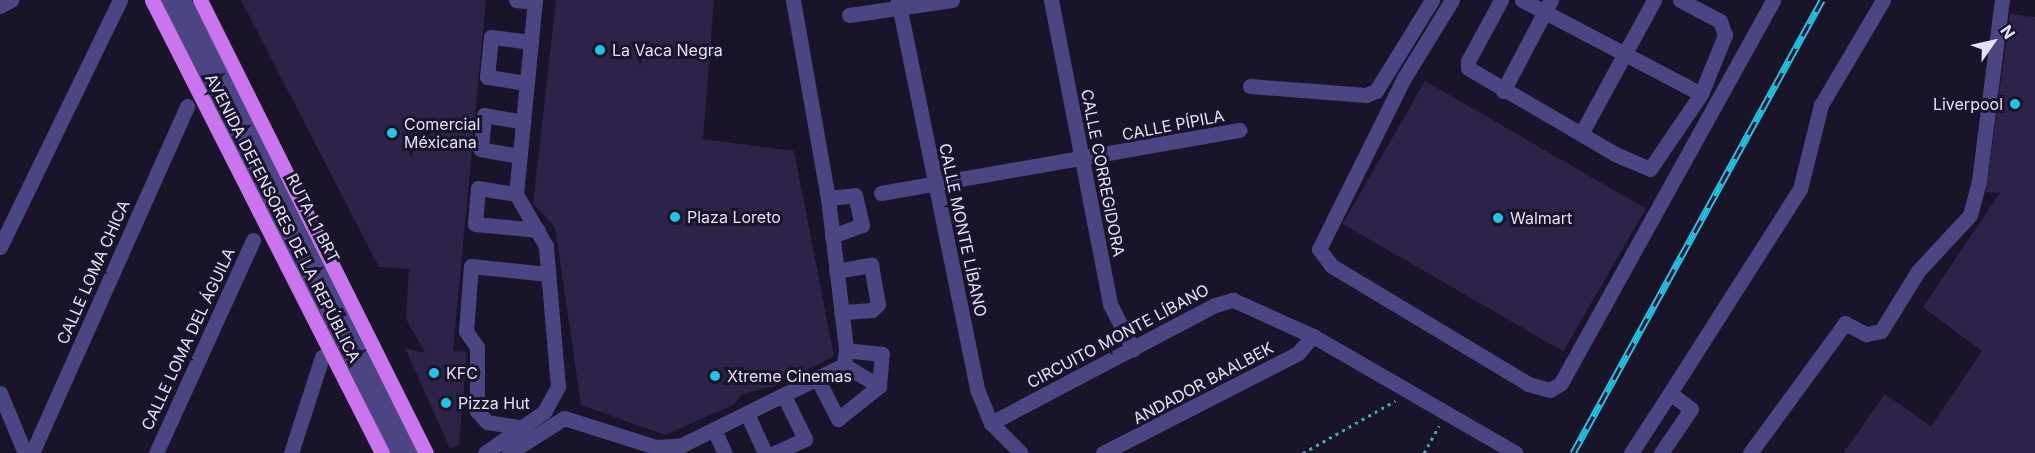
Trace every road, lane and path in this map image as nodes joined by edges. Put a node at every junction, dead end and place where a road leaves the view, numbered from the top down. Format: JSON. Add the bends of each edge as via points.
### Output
{"nodes":[{"id":1,"x":11,"y":0,"type":"edge"},
{"id":2,"x":120,"y":0,"type":"edge"},
{"id":3,"x":152,"y":0,"type":"edge"},
{"id":4,"x":168,"y":0,"type":"edge"},
{"id":5,"x":183,"y":0,"type":"edge"},
{"id":6,"x":200,"y":0,"type":"edge"},
{"id":7,"x":516,"y":0,"type":"edge"},
{"id":8,"x":793,"y":0,"type":"edge"},
{"id":9,"x":952,"y":0,"type":"edge"},
{"id":10,"x":1052,"y":0,"type":"edge"},
{"id":11,"x":1432,"y":0,"type":"edge"},
{"id":12,"x":1452,"y":0,"type":"edge"},
{"id":13,"x":1501,"y":0,"type":"edge"},
{"id":14,"x":1522,"y":0,"type":"edge"},
{"id":15,"x":1654,"y":0,"type":"edge"},
{"id":16,"x":1680,"y":0,"type":"edge"},
{"id":17,"x":1773,"y":0,"type":"edge"},
{"id":18,"x":1883,"y":0,"type":"edge"},
{"id":19,"x":2002,"y":0,"type":"edge"},
{"id":20,"x":535,"y":1,"type":"edge"},
{"id":21,"x":899,"y":4,"type":"edge"},
{"id":22,"x":0,"y":6,"type":"edge"},
{"id":23,"x":1548,"y":6,"type":"edge"},
{"id":24,"x":849,"y":15,"type":"dead end"},
{"id":25,"x":530,"y":42,"type":"junction"},
{"id":26,"x":1626,"y":51,"type":"junction"},
{"id":27,"x":526,"y":83,"type":"junction"},
{"id":28,"x":1250,"y":86,"type":"dead end"},
{"id":29,"x":1503,"y":91,"type":"junction"},
{"id":30,"x":1701,"y":94,"type":"junction"},
{"id":31,"x":187,"y":106,"type":"dead end"},
{"id":32,"x":523,"y":122,"type":"junction"},
{"id":33,"x":1240,"y":130,"type":"dead end"},
{"id":34,"x":1581,"y":134,"type":"junction"},
{"id":35,"x":519,"y":156,"type":"junction"},
{"id":36,"x":1083,"y":160,"type":"junction"},
{"id":37,"x":935,"y":184,"type":"junction"},
{"id":38,"x":880,"y":193,"type":"dead end"},
{"id":39,"x":516,"y":194,"type":"junction"},
{"id":40,"x":828,"y":198,"type":"junction"},
{"id":41,"x":538,"y":230,"type":"junction"},
{"id":42,"x":832,"y":236,"type":"junction"},
{"id":43,"x":253,"y":240,"type":"dead end"},
{"id":44,"x":0,"y":247,"type":"edge"},
{"id":45,"x":836,"y":272,"type":"junction"},
{"id":46,"x":548,"y":274,"type":"junction"},
{"id":47,"x":841,"y":312,"type":"junction"},
{"id":48,"x":1313,"y":336,"type":"junction"},
{"id":49,"x":1133,"y":349,"type":"junction"},
{"id":50,"x":322,"y":357,"type":"dead end"},
{"id":51,"x":845,"y":358,"type":"junction"},
{"id":52,"x":818,"y":380,"type":"junction"},
{"id":53,"x":879,"y":386,"type":"junction"},
{"id":54,"x":1411,"y":392,"type":"junction"},
{"id":55,"x":0,"y":393,"type":"edge"},
{"id":56,"x":1670,"y":393,"type":"junction"},
{"id":57,"x":785,"y":398,"type":"junction"},
{"id":58,"x":1446,"y":413,"type":"junction"},
{"id":59,"x":748,"y":416,"type":"junction"},
{"id":60,"x":991,"y":423,"type":"junction"},
{"id":61,"x":525,"y":428,"type":"junction"},
{"id":62,"x":715,"y":432,"type":"junction"},
{"id":63,"x":295,"y":451,"type":"edge"},
{"id":64,"x":25,"y":453,"type":"edge"},
{"id":65,"x":32,"y":453,"type":"edge"},
{"id":66,"x":156,"y":453,"type":"edge"},
{"id":67,"x":382,"y":453,"type":"edge"},
{"id":68,"x":398,"y":453,"type":"edge"},
{"id":69,"x":411,"y":453,"type":"edge"},
{"id":70,"x":426,"y":453,"type":"edge"},
{"id":71,"x":485,"y":453,"type":"edge"},
{"id":72,"x":509,"y":453,"type":"edge"},
{"id":73,"x":725,"y":453,"type":"edge"},
{"id":74,"x":765,"y":453,"type":"edge"},
{"id":75,"x":774,"y":453,"type":"edge"},
{"id":76,"x":1021,"y":453,"type":"edge"},
{"id":77,"x":1103,"y":453,"type":"edge"},
{"id":78,"x":1303,"y":453,"type":"edge"},
{"id":79,"x":1424,"y":453,"type":"edge"},
{"id":80,"x":1516,"y":453,"type":"edge"},
{"id":81,"x":1631,"y":453,"type":"edge"},
{"id":82,"x":1661,"y":453,"type":"edge"},
{"id":83,"x":1750,"y":453,"type":"edge"}],
"edges":[{"from":1,"to":22,"type":"street"},
{"from":2,"to":44,"type":"street"},
{"from":3,"to":67,"type":"main road","name":"AVENIDA DEFENSORES DE LA REPÚBLICA"},
{"from":4,"to":68,"type":"street","name":"RUTA L1 BRT"},
{"from":5,"to":69,"type":"street","name":"RUTA L1 BRT"},
{"from":6,"to":70,"type":"main road","name":"AVENIDA DEFENSORES DE LA REPÚBLICA"},
{"from":7,"to":20,"type":"street"},
{"from":8,"to":40,"type":"street"},
{"from":9,"to":21,"type":"street"},
{"from":10,"to":36,"type":"street","name":"CALLE CORREGIDORA"},
{"from":11,"to":28,"type":"street","via":[[1376,91],[1366,95]]},
{"from":12,"to":17,"type":"street","via":[[1404,78],[1319,249],[1332,266],[1537,389],[1550,390],[1561,383]]},
{"from":13,"to":29,"type":"street","via":[[1467,65]]},
{"from":14,"to":23,"type":"street"},
{"from":15,"to":26,"type":"street"},
{"from":16,"to":30,"type":"street","via":[[1725,27]]},
{"from":18,"to":56,"type":"street","via":[[1821,105],[1800,189]]},
{"from":19,"to":83,"type":"street","via":[[1979,180],[1970,215],[1918,271],[1881,331],[1866,334],[1845,323]]},
{"from":20,"to":25,"type":"street"},
{"from":21,"to":24,"type":"street"},
{"from":21,"to":37,"type":"street","name":"CALLE MONTE LÍBANO"},
{"from":23,"to":26,"type":"street"},
{"from":23,"to":29,"type":"street"},
{"from":25,"to":27,"type":"street"},
{"from":25,"to":27,"type":"street","via":[[490,37],[487,77]]},
{"from":26,"to":30,"type":"street"},
{"from":26,"to":34,"type":"street"},
{"from":27,"to":32,"type":"street"},
{"from":29,"to":34,"type":"street"},
{"from":30,"to":34,"type":"street","via":[[1650,169]]},
{"from":31,"to":65,"type":"street","name":"CALLE LOMA CHICA"},
{"from":32,"to":35,"type":"street"},
{"from":32,"to":35,"type":"street","via":[[484,116],[481,149]]},
{"from":33,"to":36,"type":"street","name":"CALLE PÍPILA"},
{"from":35,"to":39,"type":"street"},
{"from":36,"to":37,"type":"street","name":"CALLE PÍPILA"},
{"from":36,"to":49,"type":"street","name":"CALLE CORREGIDORA","via":[[1110,304]]},
{"from":37,"to":38,"type":"street","name":"CALLE PÍPILA"},
{"from":37,"to":60,"type":"street","name":"CALLE MONTE LÍBANO","via":[[977,389]]},
{"from":39,"to":41,"type":"street"},
{"from":39,"to":41,"type":"street","via":[[478,188],[475,224]]},
{"from":40,"to":42,"type":"street"},
{"from":40,"to":42,"type":"street","via":[[855,195],[862,225]]},
{"from":41,"to":46,"type":"street","via":[[546,246]]},
{"from":42,"to":45,"type":"street"},
{"from":43,"to":66,"type":"street","name":"CALLE LOMA DEL ÁGUILA"},
{"from":45,"to":47,"type":"street"},
{"from":45,"to":47,"type":"street","via":[[871,265],[878,304],[872,310]]},
{"from":46,"to":61,"type":"street","via":[[558,387],[549,405]]},
{"from":46,"to":61,"type":"street","via":[[471,266],[466,331],[477,347],[477,411],[487,422]]},
{"from":47,"to":51,"type":"street"},
{"from":48,"to":49,"type":"street","name":"CIRCUITO MONTE LÍBANO","via":[[1225,300]]},
{"from":48,"to":54,"type":"street","name":"CIRCUITO MONTE LÍBANO"},
{"from":48,"to":77,"type":"street","name":"ANDADOR BAALBEK","via":[[1298,353]]},
{"from":49,"to":60,"type":"street","name":"CIRCUITO MONTE LÍBANO"},
{"from":50,"to":63,"type":"street"},
{"from":51,"to":52,"type":"street"},
{"from":51,"to":53,"type":"street"},
{"from":51,"to":53,"type":"street","via":[[882,354]]},
{"from":52,"to":53,"type":"street","via":[[838,420]]},
{"from":52,"to":57,"type":"street"},
{"from":54,"to":58,"type":"street","name":"CIRCUITO MONTE LÍBANO"},
{"from":54,"to":78,"type":"path"},
{"from":55,"to":64,"type":"street"},
{"from":56,"to":81,"type":"street"},
{"from":56,"to":82,"type":"street","via":[[1691,409]]},
{"from":57,"to":59,"type":"street"},
{"from":57,"to":75,"type":"street","via":[[805,439]]},
{"from":58,"to":79,"type":"path"},
{"from":58,"to":80,"type":"street","name":"CIRCUITO MONTE LÍBANO"},
{"from":59,"to":62,"type":"street"},
{"from":59,"to":74,"type":"street"},
{"from":60,"to":76,"type":"street","name":"CALLE MONTE LÍBANO"},
{"from":61,"to":71,"type":"street"},
{"from":62,"to":72,"type":"street","via":[[664,448],[564,418]]},
{"from":62,"to":73,"type":"street"}]}
